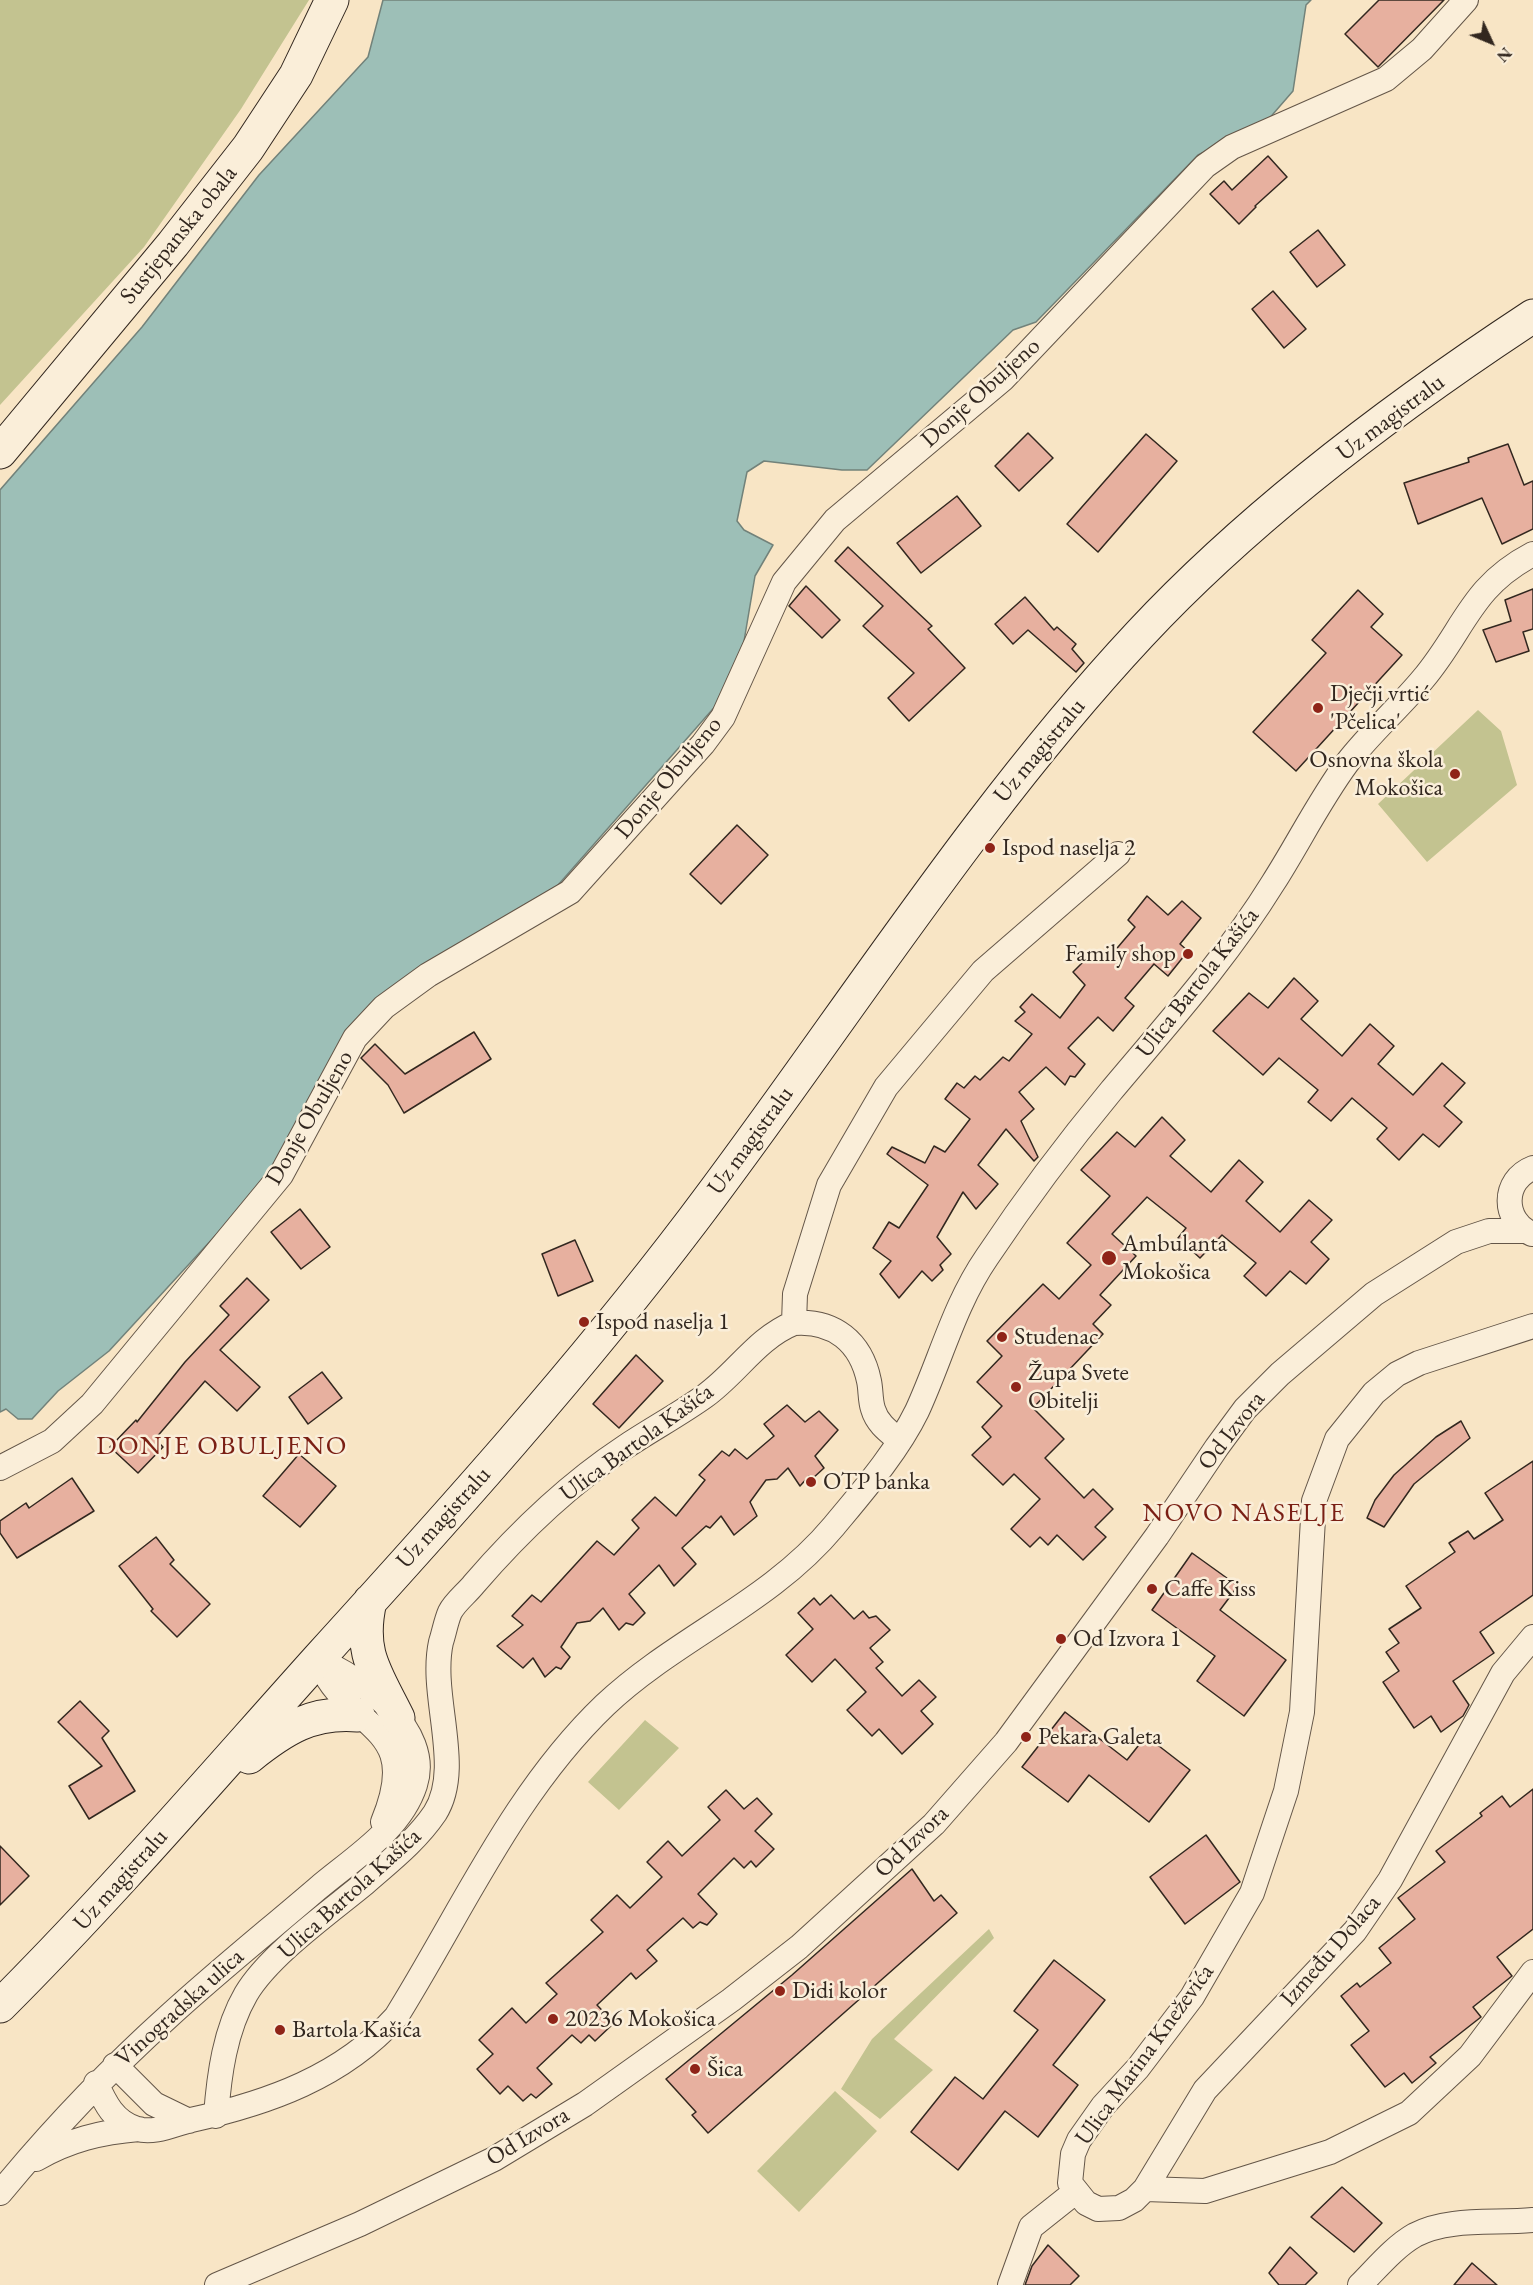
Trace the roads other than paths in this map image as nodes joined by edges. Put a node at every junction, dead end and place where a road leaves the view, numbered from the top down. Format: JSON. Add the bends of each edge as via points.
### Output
{"nodes":[{"id":1,"x":332,"y":0,"type":"edge"},
{"id":2,"x":1461,"y":6,"type":"edge"},
{"id":3,"x":1533,"y":316,"type":"edge"},
{"id":4,"x":0,"y":452,"type":"edge"},
{"id":5,"x":1533,"y":554,"type":"edge"},
{"id":6,"x":1118,"y":854,"type":"dead end"},
{"id":7,"x":1533,"y":1168,"type":"edge"},
{"id":8,"x":1512,"y":1186,"type":"junction"},
{"id":9,"x":1529,"y":1232,"type":"edge"},
{"id":10,"x":1468,"y":1236,"type":"junction"},
{"id":11,"x":794,"y":1323,"type":"junction"},
{"id":12,"x":1533,"y":1326,"type":"edge"},
{"id":13,"x":899,"y":1440,"type":"junction"},
{"id":14,"x":0,"y":1468,"type":"edge"},
{"id":15,"x":370,"y":1601,"type":"junction"},
{"id":16,"x":1533,"y":1637,"type":"edge"},
{"id":17,"x":318,"y":1660,"type":"junction"},
{"id":18,"x":358,"y":1715,"type":"junction"},
{"id":19,"x":398,"y":1718,"type":"junction"},
{"id":20,"x":191,"y":1802,"type":"junction"},
{"id":21,"x":375,"y":1840,"type":"junction"},
{"id":22,"x":1533,"y":1971,"type":"edge"},
{"id":23,"x":0,"y":2006,"type":"edge"},
{"id":24,"x":115,"y":2065,"type":"junction"},
{"id":25,"x":96,"y":2083,"type":"junction"},
{"id":26,"x":216,"y":2116,"type":"junction"},
{"id":27,"x":189,"y":2121,"type":"junction"},
{"id":28,"x":139,"y":2129,"type":"junction"},
{"id":29,"x":21,"y":2168,"type":"junction"},
{"id":30,"x":1145,"y":2189,"type":"junction"},
{"id":31,"x":1075,"y":2192,"type":"junction"},
{"id":32,"x":0,"y":2193,"type":"edge"},
{"id":33,"x":1533,"y":2220,"type":"edge"},
{"id":34,"x":217,"y":2285,"type":"edge"},
{"id":35,"x":1010,"y":2285,"type":"edge"},
{"id":36,"x":1360,"y":2285,"type":"edge"}],
"edges":[{"from":1,"to":4,"type":"main road","name":"Sustjepanska obala","via":[[296,75],[248,148]]},
{"from":2,"to":14,"type":"street","name":"Donje Obuljeno","via":[[1422,49],[1386,79],[1232,147],[1205,166],[1003,379],[835,520],[784,582],[723,717],[695,753],[570,892],[428,975],[384,1007],[356,1038],[281,1175],[92,1404],[52,1441]]},
{"from":3,"to":15,"type":"main road","name":"Uz magistralu","via":[[1308,480],[1244,534],[1142,632],[1008,787],[722,1183],[622,1310]]},
{"from":5,"to":13,"type":"street","name":"Ulica Bartola Kašića","via":[[1503,571],[1475,599],[1423,680],[1345,767],[1257,909],[1207,979],[1053,1163],[962,1298],[917,1410]]},
{"from":6,"to":11,"type":"street","via":[[983,971],[886,1087],[829,1185],[795,1294]]},
{"from":7,"to":8,"type":"street","name":"Od Izvora"},
{"from":8,"to":9,"type":"street","via":[[1512,1216]]},
{"from":8,"to":10,"type":"street","name":"Od Izvora","via":[[1488,1218]]},
{"from":9,"to":10,"type":"street","name":"Od Izvora","via":[[1506,1230]]},
{"from":10,"to":34,"type":"street","name":"Od Izvora","via":[[1374,1294],[1245,1409],[1006,1742],[934,1824],[799,1947],[585,2104],[494,2159],[360,2224]]},
{"from":11,"to":13,"type":"street","via":[[825,1325],[855,1346],[864,1361],[880,1424]]},
{"from":11,"to":26,"type":"street","name":"Ulica Bartola Kašića","via":[[777,1330],[707,1395],[623,1448],[550,1506],[451,1611],[436,1678],[446,1748],[446,1786],[437,1808],[424,1830],[274,1960],[246,1994],[227,2039]]},
{"from":12,"to":31,"type":"street","name":"Ulica Marina Kneževića","via":[[1419,1363],[1397,1374],[1374,1392],[1337,1439],[1314,1501],[1302,1712],[1286,1791],[1271,1840],[1252,1893],[1192,1997],[1079,2140],[1070,2169]]},
{"from":13,"to":26,"type":"street","name":"Ulica Bartola Kašića","via":[[811,1552],[758,1597],[636,1678],[563,1748],[525,1800],[407,2000],[376,2040],[304,2085]]},
{"from":15,"to":17,"type":"main road","name":"Uz magistralu"},
{"from":15,"to":19,"type":"main road","via":[[365,1623],[368,1656]]},
{"from":16,"to":30,"type":"street","name":"Između Dolaca","via":[[1503,1672],[1378,1897],[1312,1978],[1205,2090]]},
{"from":17,"to":18,"type":"street","name":"Vinogradska ulica","via":[[332,1688]]},
{"from":17,"to":19,"type":"street","name":"Vinogradska ulica","via":[[348,1674]]},
{"from":17,"to":20,"type":"main road","name":"Uz magistralu"},
{"from":18,"to":20,"type":"main road","via":[[336,1713],[292,1727]]},
{"from":18,"to":21,"type":"street","name":"Vinogradska ulica","via":[[387,1741],[396,1761],[392,1801]]},
{"from":19,"to":21,"type":"street","name":"Vinogradska ulica","via":[[409,1731],[417,1756],[416,1783],[405,1807]]},
{"from":20,"to":23,"type":"main road","name":"Uz magistralu","via":[[110,1894]]},
{"from":21,"to":24,"type":"street","name":"Vinogradska ulica"},
{"from":22,"to":30,"type":"street","via":[[1470,2056],[1409,2114],[1330,2152],[1205,2191]]},
{"from":24,"to":25,"type":"street","name":"Vinogradska ulica"},
{"from":24,"to":27,"type":"street","via":[[154,2104]]},
{"from":25,"to":28,"type":"street","via":[[112,2113]]},
{"from":25,"to":29,"type":"street","name":"Vinogradska ulica"},
{"from":26,"to":27,"type":"street","name":"Ulica Bartola Kašića"},
{"from":27,"to":28,"type":"street","name":"Ulica Bartola Kašića","via":[[166,2128]]},
{"from":28,"to":29,"type":"street","name":"Ulica Bartola Kašića","via":[[87,2136],[55,2148]]},
{"from":29,"to":32,"type":"street","name":"Vinogradska ulica"},
{"from":30,"to":31,"type":"street","name":"Između Dolaca","via":[[1119,2208],[1098,2209]]},
{"from":31,"to":35,"type":"street","via":[[1031,2227]]},
{"from":33,"to":36,"type":"street","via":[[1430,2229],[1396,2249]]}]}
